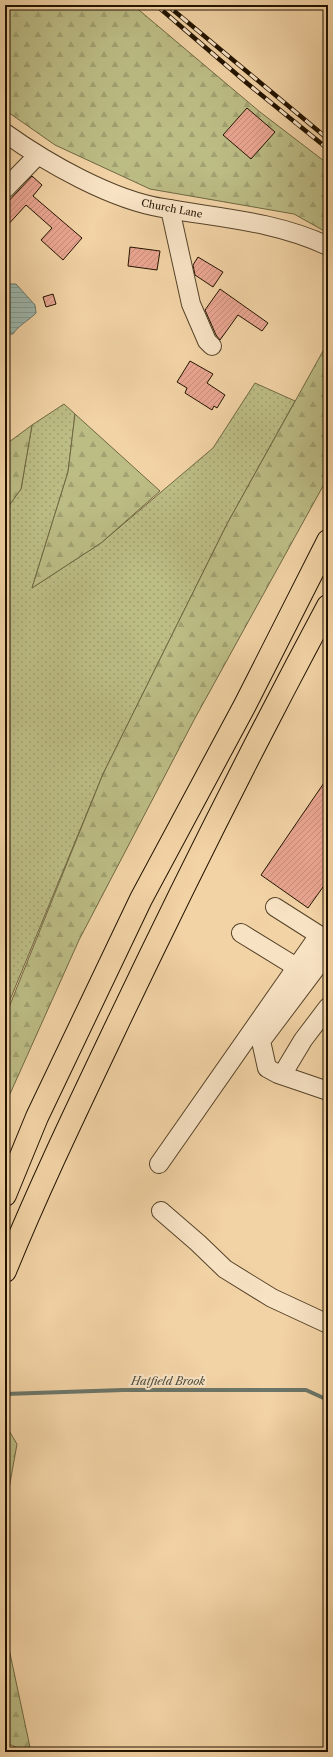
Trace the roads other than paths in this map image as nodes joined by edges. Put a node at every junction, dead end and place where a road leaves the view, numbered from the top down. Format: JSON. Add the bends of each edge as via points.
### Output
{"nodes":[{"id":1,"x":5,"y":133,"type":"edge"},
{"id":2,"x":38,"y":155,"type":"junction"},
{"id":3,"x":5,"y":189,"type":"edge"},
{"id":4,"x":170,"y":209,"type":"junction"},
{"id":5,"x":328,"y":246,"type":"edge"},
{"id":6,"x":212,"y":346,"type":"dead end"},
{"id":7,"x":328,"y":541,"type":"edge"},
{"id":8,"x":328,"y":606,"type":"edge"},
{"id":9,"x":275,"y":907,"type":"dead end"},
{"id":10,"x":241,"y":933,"type":"dead end"},
{"id":11,"x":328,"y":952,"type":"edge"},
{"id":12,"x":303,"y":971,"type":"junction"},
{"id":13,"x":328,"y":1007,"type":"edge"},
{"id":14,"x":282,"y":1075,"type":"junction"},
{"id":15,"x":328,"y":1091,"type":"edge"},
{"id":16,"x":159,"y":1164,"type":"dead end"},
{"id":17,"x":5,"y":1195,"type":"edge"},
{"id":18,"x":161,"y":1211,"type":"dead end"},
{"id":19,"x":5,"y":1271,"type":"edge"},
{"id":20,"x":328,"y":1324,"type":"edge"}],
"edges":[{"from":1,"to":2,"type":"street","name":"Church Lane"},
{"from":2,"to":3,"type":"street"},
{"from":2,"to":4,"type":"street","name":"Church Lane","via":[[93,184],[140,203]]},
{"from":4,"to":5,"type":"street","name":"Church Lane","via":[[245,220],[286,230]]},
{"from":4,"to":6,"type":"street","via":[[191,304],[207,341]]},
{"from":7,"to":17,"type":"highway","via":[[245,705],[141,899],[37,1117]]},
{"from":8,"to":19,"type":"highway","via":[[261,731],[173,907],[34,1200]]},
{"from":9,"to":12,"type":"street","via":[[319,935]]},
{"from":10,"to":12,"type":"street"},
{"from":11,"to":12,"type":"street"},
{"from":12,"to":14,"type":"street","via":[[261,1041],[267,1068]]},
{"from":12,"to":16,"type":"street"},
{"from":13,"to":14,"type":"street","via":[[303,1040]]},
{"from":14,"to":15,"type":"street"},
{"from":18,"to":20,"type":"street","via":[[225,1269],[272,1298]]}]}
